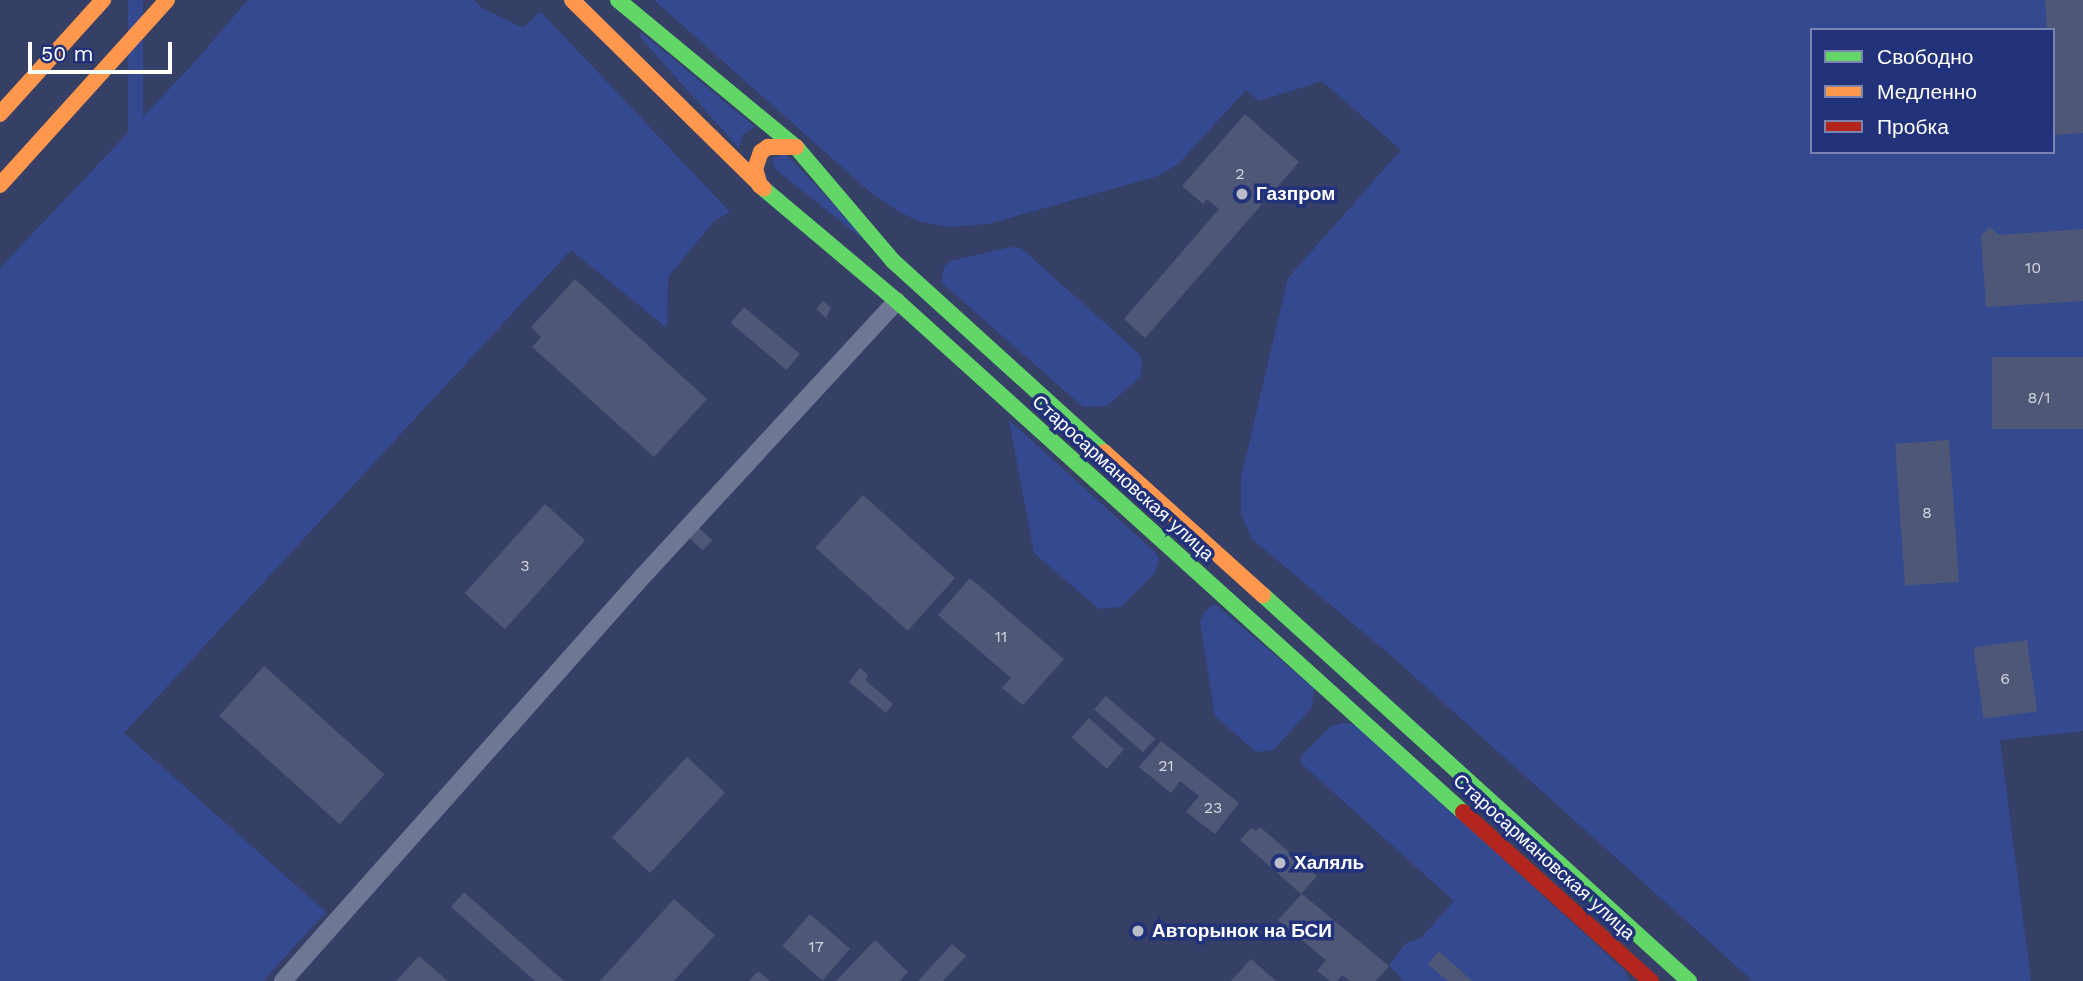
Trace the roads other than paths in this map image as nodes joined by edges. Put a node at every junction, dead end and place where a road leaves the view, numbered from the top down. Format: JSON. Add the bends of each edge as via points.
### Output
{"nodes":[{"id":1,"x":103,"y":0,"type":"edge"},
{"id":2,"x":167,"y":0,"type":"edge"},
{"id":3,"x":572,"y":0,"type":"edge"},
{"id":4,"x":618,"y":0,"type":"edge"},
{"id":5,"x":0,"y":114,"type":"edge"},
{"id":6,"x":796,"y":147,"type":"junction"},
{"id":7,"x":0,"y":185,"type":"edge"},
{"id":8,"x":760,"y":186,"type":"junction"},
{"id":9,"x":897,"y":301,"type":"junction"},
{"id":10,"x":283,"y":981,"type":"edge"},
{"id":11,"x":1651,"y":981,"type":"edge"},
{"id":12,"x":1689,"y":981,"type":"edge"}],
"edges":[{"from":1,"to":5,"type":"main road"},
{"from":2,"to":7,"type":"main road"},
{"from":3,"to":8,"type":"main road","name":"Старосармановская улица"},
{"from":4,"to":6,"type":"main road","name":"Старосармановская улица"},
{"from":6,"to":8,"type":"main road","via":[[768,147],[761,152],[755,169]]},
{"from":6,"to":12,"type":"main road","name":"Старосармановская улица","via":[[893,261]]},
{"from":8,"to":9,"type":"main road","name":"Старосармановская улица"},
{"from":9,"to":10,"type":"street","via":[[643,576]]},
{"from":9,"to":11,"type":"main road","name":"Старосармановская улица"}]}
